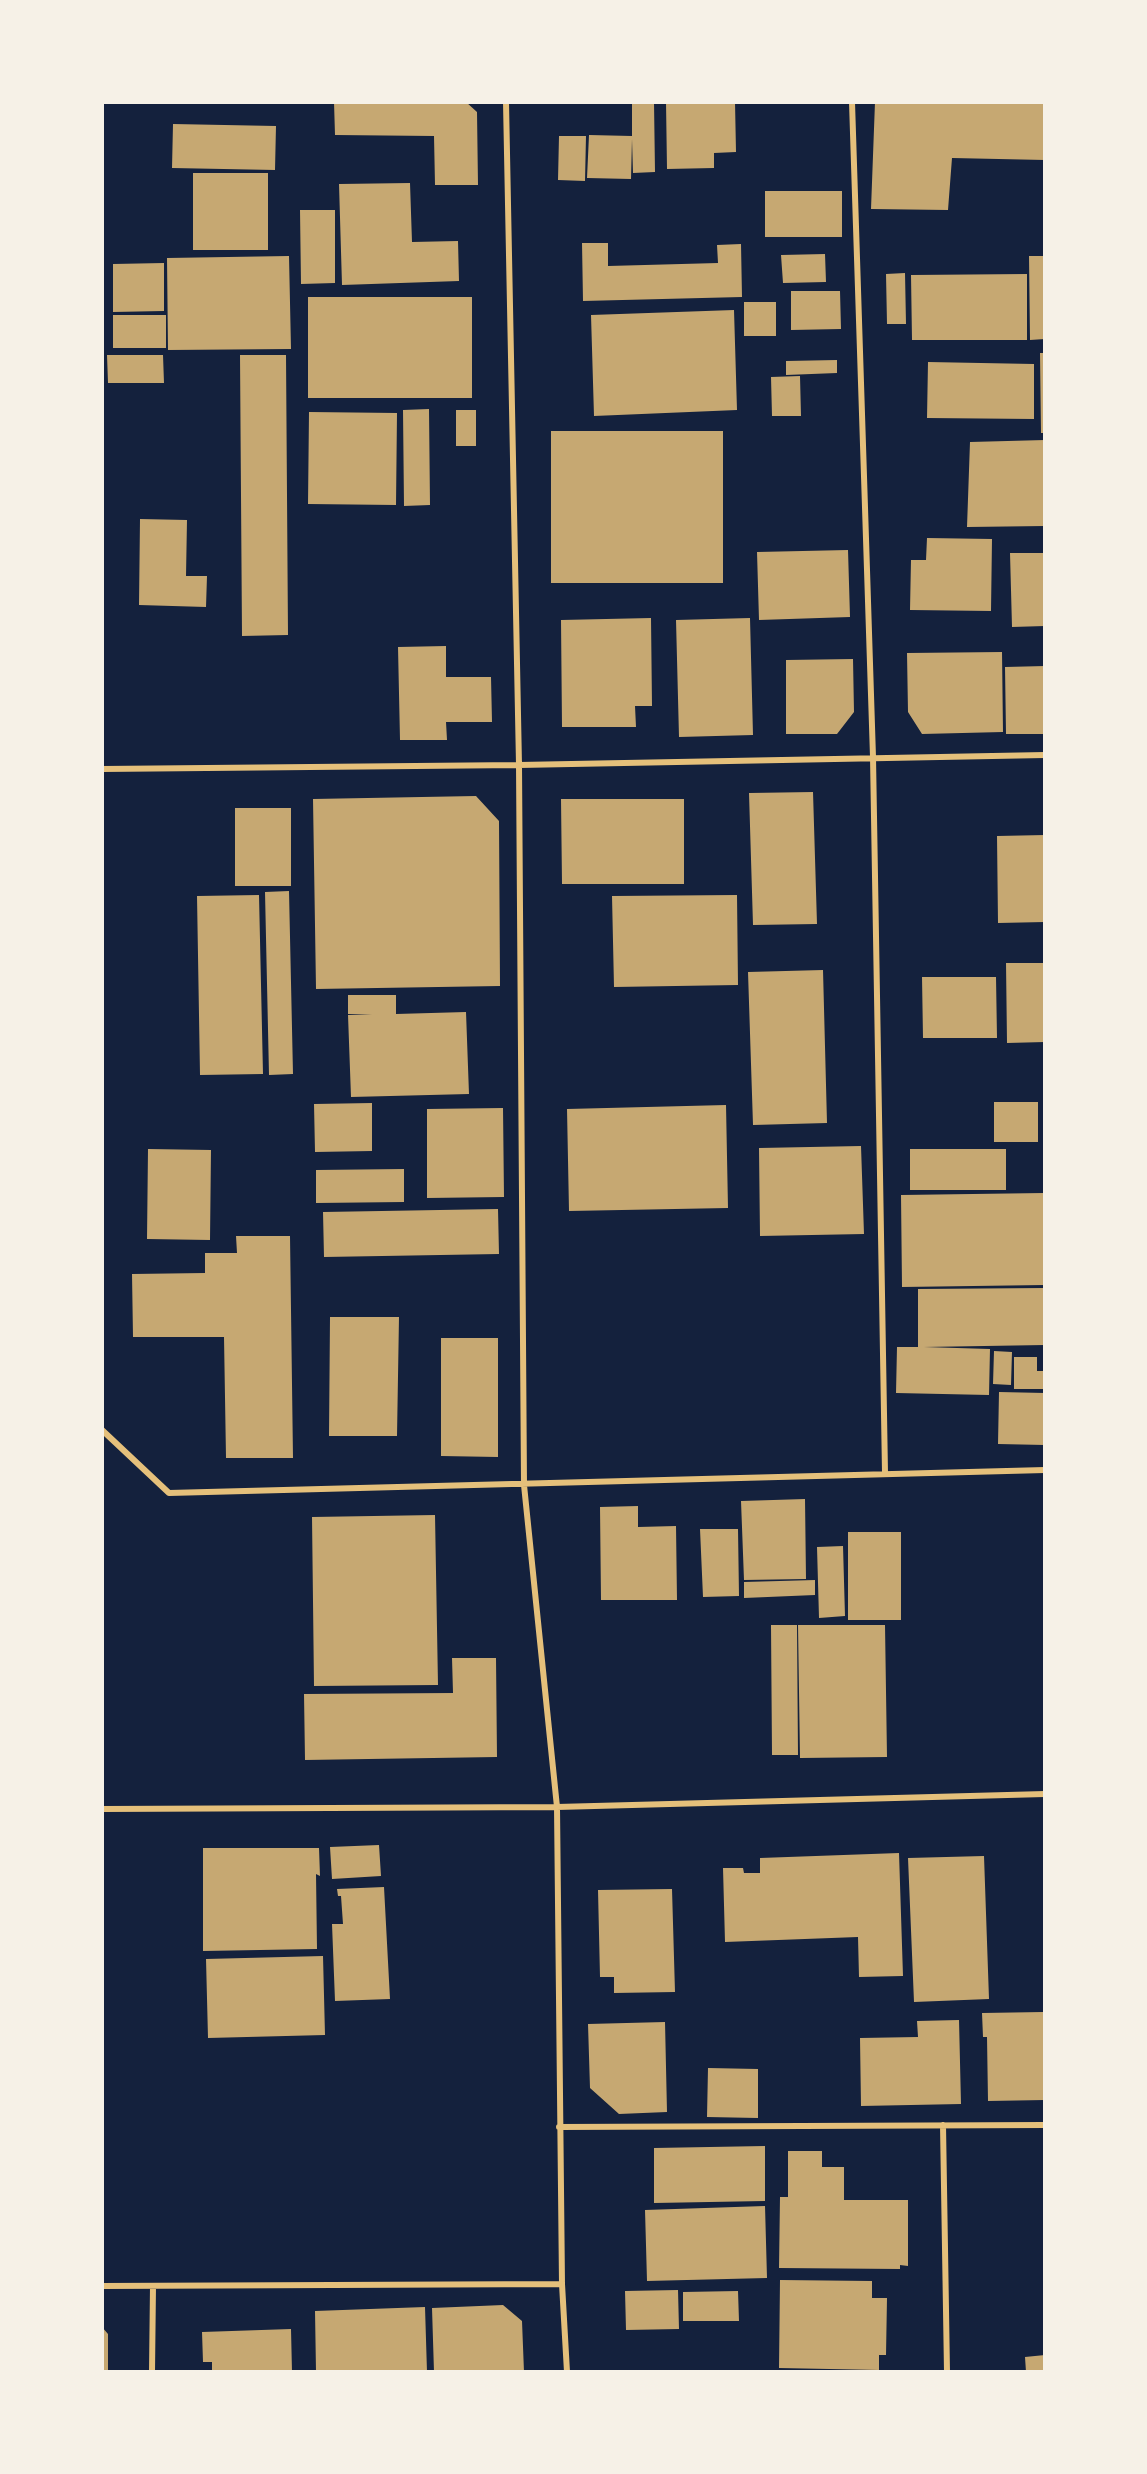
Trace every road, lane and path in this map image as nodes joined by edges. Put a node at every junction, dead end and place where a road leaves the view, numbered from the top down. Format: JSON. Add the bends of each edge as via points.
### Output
{"nodes":[{"id":1,"x":506,"y":102,"type":"edge"},
{"id":2,"x":852,"y":102,"type":"edge"},
{"id":3,"x":1045,"y":755,"type":"edge"},
{"id":4,"x":873,"y":757,"type":"junction"},
{"id":5,"x":519,"y":765,"type":"junction"},
{"id":6,"x":102,"y":769,"type":"edge"},
{"id":7,"x":102,"y":1430,"type":"edge"},
{"id":8,"x":1045,"y":1470,"type":"edge"},
{"id":9,"x":885,"y":1473,"type":"junction"},
{"id":10,"x":524,"y":1485,"type":"junction"},
{"id":11,"x":1045,"y":1794,"type":"edge"},
{"id":12,"x":556,"y":1807,"type":"junction"},
{"id":13,"x":102,"y":1809,"type":"edge"},
{"id":14,"x":943,"y":2125,"type":"junction"},
{"id":15,"x":1045,"y":2125,"type":"edge"},
{"id":16,"x":559,"y":2127,"type":"junction"},
{"id":17,"x":562,"y":2283,"type":"junction"},
{"id":18,"x":102,"y":2286,"type":"edge"},
{"id":19,"x":153,"y":2286,"type":"junction"},
{"id":20,"x":152,"y":2372,"type":"edge"},
{"id":21,"x":567,"y":2372,"type":"edge"},
{"id":22,"x":947,"y":2372,"type":"edge"}],
"edges":[{"from":1,"to":5,"type":"street"},
{"from":2,"to":4,"type":"street"},
{"from":3,"to":4,"type":"street"},
{"from":4,"to":5,"type":"street"},
{"from":4,"to":9,"type":"street"},
{"from":5,"to":6,"type":"street"},
{"from":5,"to":10,"type":"street"},
{"from":7,"to":10,"type":"street","via":[[169,1493]]},
{"from":8,"to":9,"type":"street"},
{"from":9,"to":10,"type":"street"},
{"from":10,"to":12,"type":"street"},
{"from":11,"to":12,"type":"street"},
{"from":12,"to":13,"type":"street"},
{"from":12,"to":16,"type":"street"},
{"from":14,"to":15,"type":"street"},
{"from":14,"to":16,"type":"street"},
{"from":14,"to":22,"type":"street"},
{"from":16,"to":17,"type":"street"},
{"from":17,"to":19,"type":"street"},
{"from":17,"to":21,"type":"street"},
{"from":18,"to":19,"type":"street"},
{"from":19,"to":20,"type":"street"}]}
